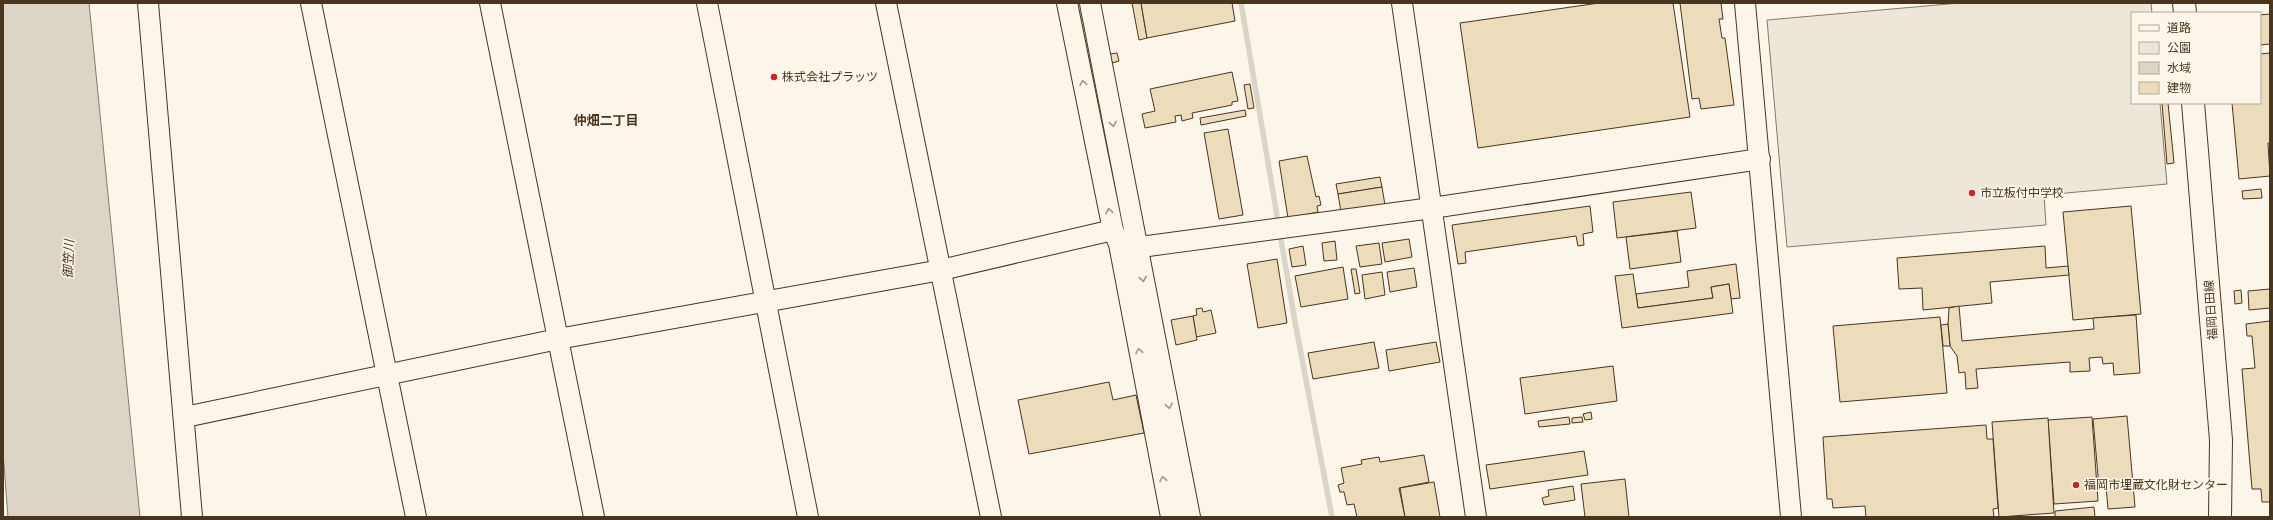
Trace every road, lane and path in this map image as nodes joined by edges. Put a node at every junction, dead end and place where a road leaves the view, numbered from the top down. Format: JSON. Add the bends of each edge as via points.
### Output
{"nodes":[{"id":1,"x":148,"y":3,"type":"edge"},
{"id":2,"x":311,"y":3,"type":"edge"},
{"id":3,"x":490,"y":3,"type":"edge"},
{"id":4,"x":707,"y":3,"type":"edge"},
{"id":5,"x":886,"y":3,"type":"edge"},
{"id":6,"x":1067,"y":3,"type":"edge"},
{"id":7,"x":1090,"y":3,"type":"edge"},
{"id":8,"x":1402,"y":3,"type":"edge"},
{"id":9,"x":1746,"y":3,"type":"edge"},
{"id":10,"x":2193,"y":104,"type":"edge"},
{"id":11,"x":1760,"y":159,"type":"junction"},
{"id":12,"x":1432,"y":208,"type":"junction"},
{"id":13,"x":1123,"y":240,"type":"junction"},
{"id":14,"x":941,"y":270,"type":"junction"},
{"id":15,"x":765,"y":301,"type":"junction"},
{"id":16,"x":558,"y":339,"type":"junction"},
{"id":17,"x":387,"y":375,"type":"junction"},
{"id":18,"x":185,"y":417,"type":"junction"},
{"id":19,"x":192,"y":517,"type":"edge"},
{"id":20,"x":416,"y":517,"type":"edge"},
{"id":21,"x":594,"y":517,"type":"edge"},
{"id":22,"x":808,"y":517,"type":"edge"},
{"id":23,"x":991,"y":517,"type":"edge"},
{"id":24,"x":1171,"y":517,"type":"edge"},
{"id":25,"x":1190,"y":517,"type":"edge"},
{"id":26,"x":1476,"y":517,"type":"edge"},
{"id":27,"x":1792,"y":517,"type":"edge"},
{"id":28,"x":2220,"y":517,"type":"edge"}],
"edges":[{"from":1,"to":18,"type":"street"},
{"from":2,"to":17,"type":"street"},
{"from":3,"to":16,"type":"street"},
{"from":4,"to":15,"type":"street"},
{"from":5,"to":14,"type":"street"},
{"from":13,"to":6,"type":"street","one_way":true},
{"from":7,"to":13,"type":"street","one_way":true},
{"from":8,"to":12,"type":"street"},
{"from":9,"to":11,"type":"street"},
{"from":10,"to":28,"type":"main road","name":"福岡日田線","via":[[2221,440]]},
{"from":11,"to":12,"type":"street"},
{"from":11,"to":27,"type":"street"},
{"from":12,"to":13,"type":"street","via":[[1148,246]]},
{"from":12,"to":26,"type":"street"},
{"from":13,"to":14,"type":"street"},
{"from":24,"to":13,"type":"street","one_way":true},
{"from":13,"to":25,"type":"street","one_way":true},
{"from":14,"to":15,"type":"street"},
{"from":14,"to":23,"type":"street"},
{"from":15,"to":16,"type":"street"},
{"from":15,"to":22,"type":"street"},
{"from":16,"to":17,"type":"street"},
{"from":16,"to":21,"type":"street"},
{"from":17,"to":18,"type":"street"},
{"from":17,"to":20,"type":"street"},
{"from":18,"to":19,"type":"street"}]}
